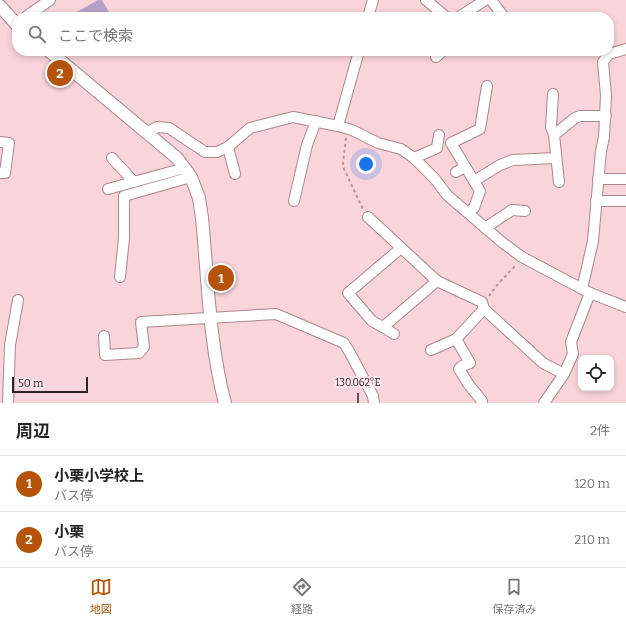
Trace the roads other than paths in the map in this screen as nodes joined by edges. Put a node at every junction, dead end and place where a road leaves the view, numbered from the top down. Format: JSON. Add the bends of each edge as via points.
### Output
{"nodes":[{"id":1,"x":50,"y":0,"type":"edge"},
{"id":2,"x":373,"y":0,"type":"edge"},
{"id":3,"x":426,"y":0,"type":"edge"},
{"id":4,"x":492,"y":1,"type":"edge"},
{"id":5,"x":0,"y":6,"type":"edge"},
{"id":6,"x":32,"y":12,"type":"edge"},
{"id":7,"x":369,"y":12,"type":"edge"},
{"id":8,"x":440,"y":12,"type":"edge"},
{"id":9,"x":470,"y":12,"type":"edge"},
{"id":10,"x":500,"y":12,"type":"edge"},
{"id":11,"x":12,"y":19,"type":"edge"},
{"id":12,"x":626,"y":49,"type":"edge"},
{"id":13,"x":614,"y":53,"type":"edge"},
{"id":14,"x":55,"y":56,"type":"edge"},
{"id":15,"x":358,"y":56,"type":"edge"},
{"id":16,"x":608,"y":56,"type":"edge"},
{"id":17,"x":487,"y":86,"type":"dead end"},
{"id":18,"x":553,"y":94,"type":"dead end"},
{"id":19,"x":606,"y":116,"type":"junction"},
{"id":20,"x":316,"y":121,"type":"junction"},
{"id":21,"x":342,"y":127,"type":"junction"},
{"id":22,"x":146,"y":133,"type":"junction"},
{"id":23,"x":439,"y":134,"type":"dead end"},
{"id":24,"x":554,"y":134,"type":"junction"},
{"id":25,"x":0,"y":142,"type":"edge"},
{"id":26,"x":228,"y":147,"type":"junction"},
{"id":27,"x":112,"y":158,"type":"dead end"},
{"id":28,"x":414,"y":158,"type":"junction"},
{"id":29,"x":556,"y":158,"type":"junction"},
{"id":30,"x":466,"y":167,"type":"junction"},
{"id":31,"x":188,"y":172,"type":"junction"},
{"id":32,"x":456,"y":172,"type":"dead end"},
{"id":33,"x":0,"y":173,"type":"edge"},
{"id":34,"x":235,"y":174,"type":"dead end"},
{"id":35,"x":598,"y":179,"type":"junction"},
{"id":36,"x":626,"y":179,"type":"edge"},
{"id":37,"x":474,"y":180,"type":"junction"},
{"id":38,"x":134,"y":182,"type":"junction"},
{"id":39,"x":559,"y":182,"type":"dead end"},
{"id":40,"x":108,"y":189,"type":"dead end"},
{"id":41,"x":294,"y":201,"type":"dead end"},
{"id":42,"x":596,"y":201,"type":"junction"},
{"id":43,"x":626,"y":201,"type":"edge"},
{"id":44,"x":525,"y":211,"type":"dead end"},
{"id":45,"x":467,"y":212,"type":"junction"},
{"id":46,"x":368,"y":217,"type":"road end"},
{"id":47,"x":485,"y":228,"type":"junction"},
{"id":48,"x":401,"y":248,"type":"junction"},
{"id":49,"x":120,"y":277,"type":"dead end"},
{"id":50,"x":437,"y":281,"type":"junction"},
{"id":51,"x":586,"y":291,"type":"junction"},
{"id":52,"x":18,"y":300,"type":"dead end"},
{"id":53,"x":483,"y":305,"type":"junction"},
{"id":54,"x":626,"y":307,"type":"edge"},
{"id":55,"x":211,"y":317,"type":"junction"},
{"id":56,"x":383,"y":328,"type":"junction"},
{"id":57,"x":394,"y":334,"type":"dead end"},
{"id":58,"x":104,"y":336,"type":"dead end"},
{"id":59,"x":456,"y":339,"type":"junction"},
{"id":60,"x":431,"y":350,"type":"dead end"},
{"id":61,"x":564,"y":374,"type":"junction"},
{"id":62,"x":482,"y":401,"type":"dead end"},
{"id":63,"x":8,"y":403,"type":"edge"},
{"id":64,"x":225,"y":403,"type":"edge"},
{"id":65,"x":374,"y":403,"type":"edge"},
{"id":66,"x":544,"y":403,"type":"edge"},
{"id":67,"x":548,"y":403,"type":"edge"}],
"edges":[{"from":1,"to":6,"type":"street"},
{"from":2,"to":7,"type":"street"},
{"from":3,"to":8,"type":"street"},
{"from":4,"to":9,"type":"street"},
{"from":4,"to":10,"type":"street"},
{"from":5,"to":11,"type":"street"},
{"from":12,"to":13,"type":"street"},
{"from":14,"to":22,"type":"street"},
{"from":15,"to":21,"type":"street"},
{"from":16,"to":19,"type":"street","via":[[603,62]]},
{"from":17,"to":30,"type":"street","via":[[480,129],[451,143]]},
{"from":18,"to":24,"type":"street","via":[[551,127]]},
{"from":19,"to":24,"type":"street","via":[[580,116]]},
{"from":19,"to":35,"type":"street"},
{"from":20,"to":21,"type":"street"},
{"from":20,"to":26,"type":"street","via":[[293,117],[250,128]]},
{"from":20,"to":41,"type":"street","via":[[307,145]]},
{"from":21,"to":28,"type":"street","via":[[378,143],[401,149]]},
{"from":22,"to":26,"type":"street","via":[[157,127],[169,128],[205,152],[217,152]]},
{"from":22,"to":31,"type":"street","via":[[177,158]]},
{"from":23,"to":28,"type":"street","via":[[437,148]]},
{"from":24,"to":29,"type":"street"},
{"from":25,"to":33,"type":"street","via":[[8,143],[5,173]]},
{"from":26,"to":34,"type":"street"},
{"from":27,"to":38,"type":"street"},
{"from":28,"to":45,"type":"street","via":[[447,195]]},
{"from":29,"to":37,"type":"street","via":[[513,160]]},
{"from":29,"to":39,"type":"street"},
{"from":30,"to":32,"type":"street"},
{"from":30,"to":37,"type":"street"},
{"from":31,"to":38,"type":"street"},
{"from":31,"to":49,"type":"street","via":[[124,196],[124,238]]},
{"from":31,"to":55,"type":"street","via":[[199,198]]},
{"from":35,"to":36,"type":"street"},
{"from":35,"to":42,"type":"street"},
{"from":37,"to":45,"type":"street","via":[[480,191],[474,208]]},
{"from":38,"to":40,"type":"street"},
{"from":42,"to":43,"type":"street"},
{"from":42,"to":51,"type":"street"},
{"from":44,"to":47,"type":"street","via":[[512,210]]},
{"from":45,"to":47,"type":"street"},
{"from":46,"to":48,"type":"street"},
{"from":47,"to":51,"type":"street","via":[[522,257]]},
{"from":48,"to":50,"type":"street"},
{"from":48,"to":56,"type":"street","via":[[348,293],[372,321]]},
{"from":50,"to":53,"type":"street"},
{"from":50,"to":56,"type":"street"},
{"from":51,"to":54,"type":"street"},
{"from":51,"to":61,"type":"street","via":[[571,342],[573,354]]},
{"from":52,"to":63,"type":"street","via":[[10,345]]},
{"from":53,"to":59,"type":"street"},
{"from":53,"to":61,"type":"street","via":[[543,363]]},
{"from":55,"to":58,"type":"street","via":[[141,322],[144,347],[139,353],[105,355]]},
{"from":55,"to":64,"type":"street","via":[[219,381]]},
{"from":55,"to":65,"type":"street","via":[[276,314],[344,343],[373,396]]},
{"from":56,"to":57,"type":"street"},
{"from":59,"to":60,"type":"street"},
{"from":59,"to":62,"type":"street","via":[[470,363],[459,369]]},
{"from":61,"to":66,"type":"street"},
{"from":66,"to":67,"type":"street"}]}
